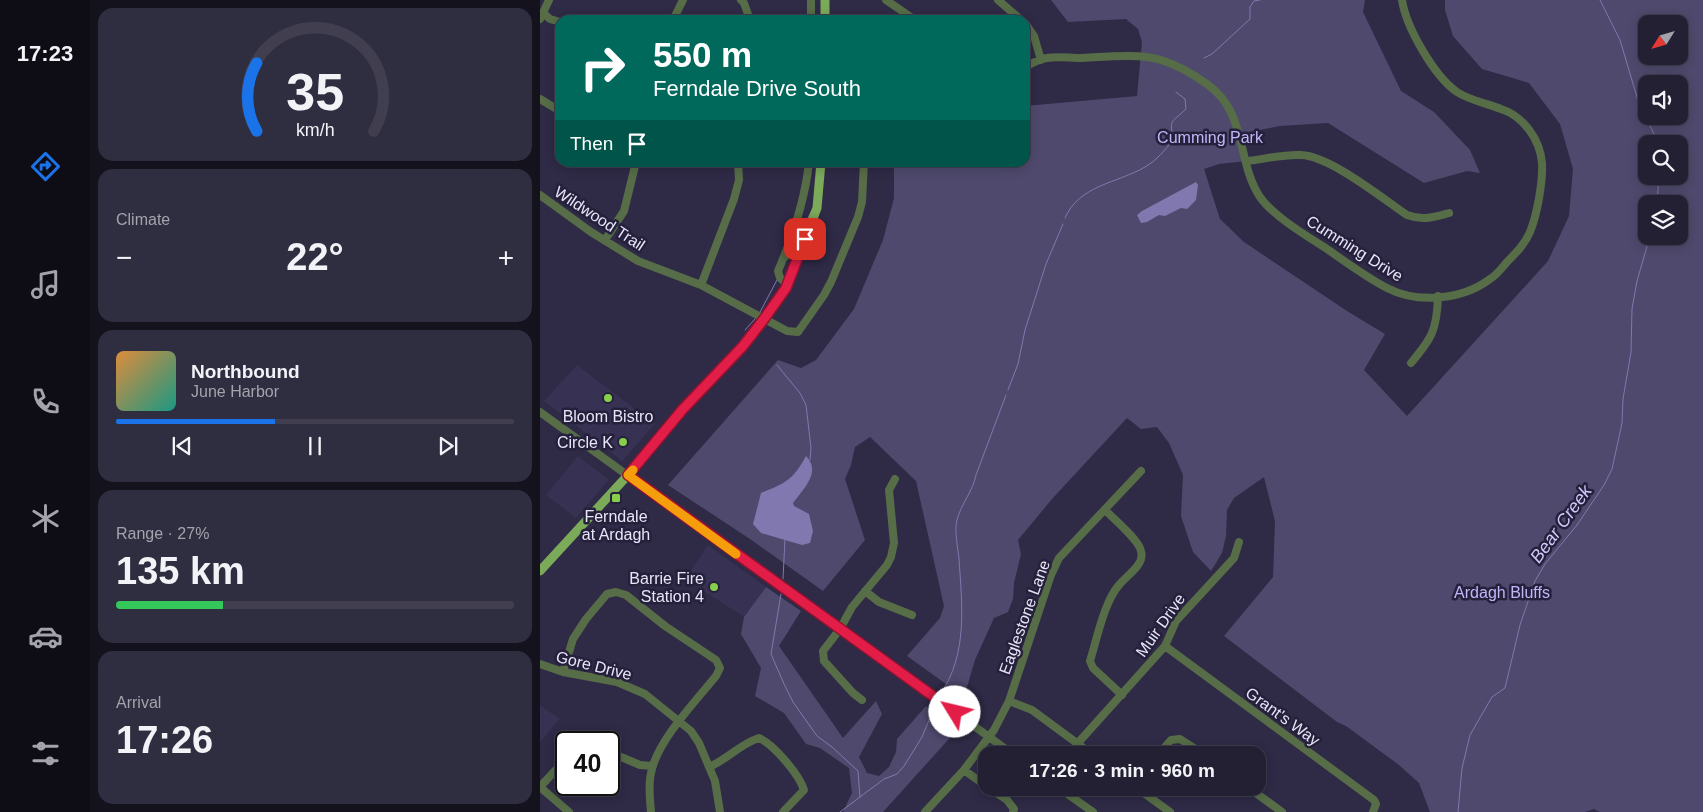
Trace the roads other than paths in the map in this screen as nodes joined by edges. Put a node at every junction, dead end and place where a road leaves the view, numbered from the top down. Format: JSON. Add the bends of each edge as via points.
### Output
{"nodes":[{"id":1,"x":549,"y":0,"type":"edge"},
{"id":2,"x":682,"y":0,"type":"edge"},
{"id":3,"x":742,"y":0,"type":"edge"},
{"id":4,"x":811,"y":0,"type":"edge"},
{"id":5,"x":825,"y":0,"type":"edge"},
{"id":6,"x":886,"y":0,"type":"edge"},
{"id":7,"x":998,"y":0,"type":"edge"},
{"id":8,"x":1402,"y":0,"type":"edge"},
{"id":9,"x":675,"y":15,"type":"edge"},
{"id":10,"x":748,"y":15,"type":"edge"},
{"id":11,"x":811,"y":15,"type":"edge"},
{"id":12,"x":825,"y":15,"type":"edge"},
{"id":13,"x":908,"y":15,"type":"edge"},
{"id":14,"x":1016,"y":15,"type":"edge"},
{"id":15,"x":541,"y":16,"type":"edge"},
{"id":16,"x":555,"y":20,"type":"edge"},
{"id":17,"x":1030,"y":30,"type":"edge"},
{"id":18,"x":1041,"y":60,"type":"junction"},
{"id":19,"x":1030,"y":65,"type":"edge"},
{"id":20,"x":540,"y":99,"type":"edge"},
{"id":21,"x":555,"y":108,"type":"edge"},
{"id":22,"x":1247,"y":161,"type":"junction"},
{"id":23,"x":635,"y":167,"type":"edge"},
{"id":24,"x":738,"y":167,"type":"edge"},
{"id":25,"x":808,"y":167,"type":"edge"},
{"id":26,"x":821,"y":167,"type":"edge"},
{"id":27,"x":864,"y":167,"type":"edge"},
{"id":28,"x":540,"y":195,"type":"edge"},
{"id":29,"x":1449,"y":213,"type":"dead end"},
{"id":30,"x":605,"y":240,"type":"junction"},
{"id":31,"x":787,"y":284,"type":"junction"},
{"id":32,"x":701,"y":285,"type":"junction"},
{"id":33,"x":1438,"y":296,"type":"junction"},
{"id":34,"x":764,"y":319,"type":"junction"},
{"id":35,"x":1411,"y":363,"type":"dead end"},
{"id":36,"x":540,"y":412,"type":"edge"},
{"id":37,"x":1140,"y":471,"type":"dead end"},
{"id":38,"x":628,"y":475,"type":"junction"},
{"id":39,"x":895,"y":479,"type":"dead end"},
{"id":40,"x":1105,"y":510,"type":"junction"},
{"id":41,"x":1239,"y":542,"type":"dead end"},
{"id":42,"x":540,"y":571,"type":"edge"},
{"id":43,"x":865,"y":591,"type":"junction"},
{"id":44,"x":912,"y":615,"type":"dead end"},
{"id":45,"x":840,"y":629,"type":"junction"},
{"id":46,"x":1166,"y":646,"type":"junction"},
{"id":47,"x":540,"y":664,"type":"edge"},
{"id":48,"x":563,"y":672,"type":"junction"},
{"id":49,"x":1122,"y":695,"type":"junction"},
{"id":50,"x":862,"y":700,"type":"dead end"},
{"id":51,"x":1009,"y":701,"type":"junction"},
{"id":52,"x":679,"y":723,"type":"junction"},
{"id":53,"x":990,"y":737,"type":"junction"},
{"id":54,"x":1077,"y":744,"type":"junction"},
{"id":55,"x":1002,"y":746,"type":"edge"},
{"id":56,"x":1080,"y":746,"type":"edge"},
{"id":57,"x":1166,"y":746,"type":"edge"},
{"id":58,"x":1191,"y":746,"type":"edge"},
{"id":59,"x":620,"y":757,"type":"edge"},
{"id":60,"x":653,"y":766,"type":"junction"},
{"id":61,"x":709,"y":767,"type":"junction"},
{"id":62,"x":964,"y":770,"type":"junction"},
{"id":63,"x":555,"y":771,"type":"edge"},
{"id":64,"x":978,"y":779,"type":"edge"},
{"id":65,"x":540,"y":787,"type":"edge"},
{"id":66,"x":1002,"y":796,"type":"edge"},
{"id":67,"x":1070,"y":796,"type":"edge"},
{"id":68,"x":1148,"y":796,"type":"edge"},
{"id":69,"x":1260,"y":796,"type":"edge"},
{"id":70,"x":569,"y":812,"type":"edge"},
{"id":71,"x":652,"y":812,"type":"edge"},
{"id":72,"x":720,"y":812,"type":"edge"},
{"id":73,"x":783,"y":812,"type":"edge"},
{"id":74,"x":925,"y":812,"type":"edge"},
{"id":75,"x":1013,"y":812,"type":"edge"},
{"id":76,"x":1093,"y":812,"type":"edge"},
{"id":77,"x":1170,"y":812,"type":"edge"},
{"id":78,"x":1282,"y":812,"type":"edge"},
{"id":79,"x":1373,"y":812,"type":"edge"}],
"edges":[{"from":1,"to":15,"type":"street"},
{"from":2,"to":9,"type":"street"},
{"from":3,"to":10,"type":"street"},
{"from":4,"to":11,"type":"street"},
{"from":5,"to":12,"type":"main road"},
{"from":6,"to":13,"type":"street"},
{"from":7,"to":14,"type":"street"},
{"from":8,"to":33,"type":"street","name":"Cumming Drive","via":[[1412,30],[1444,81],[1470,99],[1504,110],[1520,120],[1532,132],[1542,162],[1535,213],[1530,232],[1519,250],[1483,284],[1457,295]]},
{"from":15,"to":16,"type":"street"},
{"from":17,"to":18,"type":"street"},
{"from":18,"to":19,"type":"street","name":"Cumming Drive"},
{"from":18,"to":22,"type":"street","name":"Cumming Drive","via":[[1143,57],[1160,59],[1189,72],[1209,85],[1229,106]]},
{"from":20,"to":21,"type":"street"},
{"from":22,"to":29,"type":"street","via":[[1290,154],[1316,157],[1407,215],[1428,219]]},
{"from":22,"to":33,"type":"street","name":"Cumming Drive","via":[[1260,197],[1270,209],[1310,238],[1387,288],[1420,298]]},
{"from":23,"to":30,"type":"street","via":[[624,211]]},
{"from":24,"to":32,"type":"street","via":[[734,199]]},
{"from":25,"to":31,"type":"street","via":[[801,210],[778,271]]},
{"from":26,"to":31,"type":"main road","via":[[817,208]]},
{"from":27,"to":34,"type":"street","name":"Wildwood Trail","via":[[858,217],[824,295],[798,332],[787,331]]},
{"from":28,"to":30,"type":"street","name":"Wildwood Trail"},
{"from":30,"to":32,"type":"street","name":"Wildwood Trail","via":[[638,261]]},
{"from":31,"to":34,"type":"main road"},
{"from":32,"to":34,"type":"street","name":"Wildwood Trail"},
{"from":33,"to":35,"type":"street","via":[[1434,330]]},
{"from":34,"to":38,"type":"main road"},
{"from":36,"to":38,"type":"street"},
{"from":37,"to":40,"type":"street","name":"Eaglestone Lane"},
{"from":38,"to":42,"type":"main road"},
{"from":38,"to":45,"type":"street"},
{"from":39,"to":43,"type":"street","via":[[889,490],[893,551],[887,565]]},
{"from":40,"to":49,"type":"street","via":[[1141,549],[1142,557],[1111,596],[1090,661],[1092,668]]},
{"from":40,"to":51,"type":"street","name":"Eaglestone Lane","via":[[1060,558],[1051,575]]},
{"from":41,"to":46,"type":"street","name":"Muir Drive","via":[[1234,558],[1176,621]]},
{"from":43,"to":44,"type":"street","via":[[879,602]]},
{"from":43,"to":45,"type":"street"},
{"from":45,"to":50,"type":"street","via":[[825,649],[823,658]]},
{"from":45,"to":53,"type":"street"},
{"from":46,"to":49,"type":"street","name":"Muir Drive"},
{"from":46,"to":79,"type":"street","name":"Grant's Way","via":[[1374,800]]},
{"from":47,"to":48,"type":"street","name":"Gore Drive"},
{"from":48,"to":52,"type":"street","name":"Gore Drive","via":[[617,682],[645,694]]},
{"from":48,"to":52,"type":"street","via":[[572,639],[586,619],[607,594],[626,595],[716,660],[720,668]]},
{"from":49,"to":54,"type":"street","name":"Muir Drive"},
{"from":51,"to":53,"type":"street","name":"Eaglestone Lane"},
{"from":51,"to":54,"type":"street","via":[[1032,710]]},
{"from":52,"to":60,"type":"street","via":[[663,744]]},
{"from":52,"to":61,"type":"street","name":"Gore Drive","via":[[691,731]]},
{"from":53,"to":55,"type":"street"},
{"from":53,"to":62,"type":"street","name":"Eaglestone Lane"},
{"from":54,"to":56,"type":"street"},
{"from":57,"to":58,"type":"street","via":[[1171,740],[1180,739]]},
{"from":59,"to":60,"type":"street","via":[[640,765]]},
{"from":60,"to":71,"type":"street","via":[[650,781]]},
{"from":61,"to":72,"type":"street","name":"Gore Drive","via":[[715,781]]},
{"from":61,"to":73,"type":"street","via":[[723,761],[749,741],[759,738],[767,742],[801,780],[804,790]]},
{"from":62,"to":64,"type":"street"},
{"from":62,"to":74,"type":"street","name":"Eaglestone Lane"},
{"from":63,"to":65,"type":"street"},
{"from":65,"to":70,"type":"street"},
{"from":66,"to":75,"type":"street","via":[[1014,809]]},
{"from":67,"to":76,"type":"street"},
{"from":68,"to":77,"type":"street"},
{"from":69,"to":78,"type":"street"}]}
